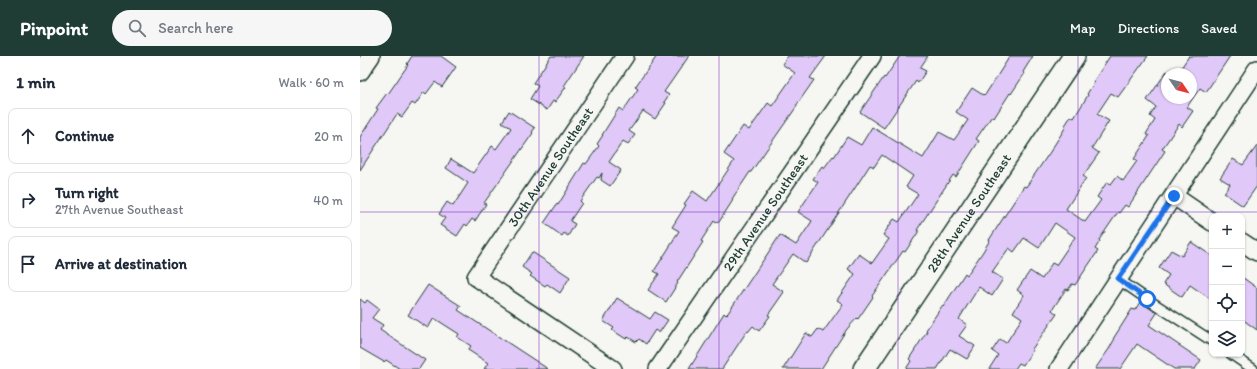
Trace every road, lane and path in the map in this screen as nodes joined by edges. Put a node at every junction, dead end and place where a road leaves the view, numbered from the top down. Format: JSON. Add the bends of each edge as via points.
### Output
{"nodes":[{"id":1,"x":371,"y":56,"type":"edge"},
{"id":2,"x":625,"y":56,"type":"edge"},
{"id":3,"x":872,"y":56,"type":"edge"},
{"id":4,"x":1074,"y":56,"type":"edge"},
{"id":5,"x":1257,"y":69,"type":"edge"},
{"id":6,"x":360,"y":72,"type":"edge"},
{"id":7,"x":1174,"y":196,"type":"junction"},
{"id":8,"x":1209,"y":220,"type":"edge"},
{"id":9,"x":1245,"y":244,"type":"edge"},
{"id":10,"x":1257,"y":252,"type":"edge"},
{"id":11,"x":1118,"y":279,"type":"junction"},
{"id":12,"x":1209,"y":339,"type":"edge"},
{"id":13,"x":1235,"y":357,"type":"edge"},
{"id":14,"x":613,"y":369,"type":"edge"},
{"id":15,"x":658,"y":369,"type":"edge"},
{"id":16,"x":864,"y":369,"type":"edge"},
{"id":17,"x":1059,"y":369,"type":"edge"},
{"id":18,"x":1253,"y":369,"type":"edge"}],
"edges":[{"from":1,"to":6,"type":"street"},
{"from":2,"to":14,"type":"street","name":"30th Avenue Southeast","via":[[476,277]]},
{"from":3,"to":15,"type":"street","name":"29th Avenue Southeast"},
{"from":4,"to":16,"type":"street","name":"28th Avenue Southeast"},
{"from":5,"to":7,"type":"street"},
{"from":7,"to":8,"type":"street"},
{"from":7,"to":11,"type":"street"},
{"from":9,"to":10,"type":"street"},
{"from":11,"to":12,"type":"lane"},
{"from":11,"to":17,"type":"street"},
{"from":13,"to":18,"type":"lane"}]}
